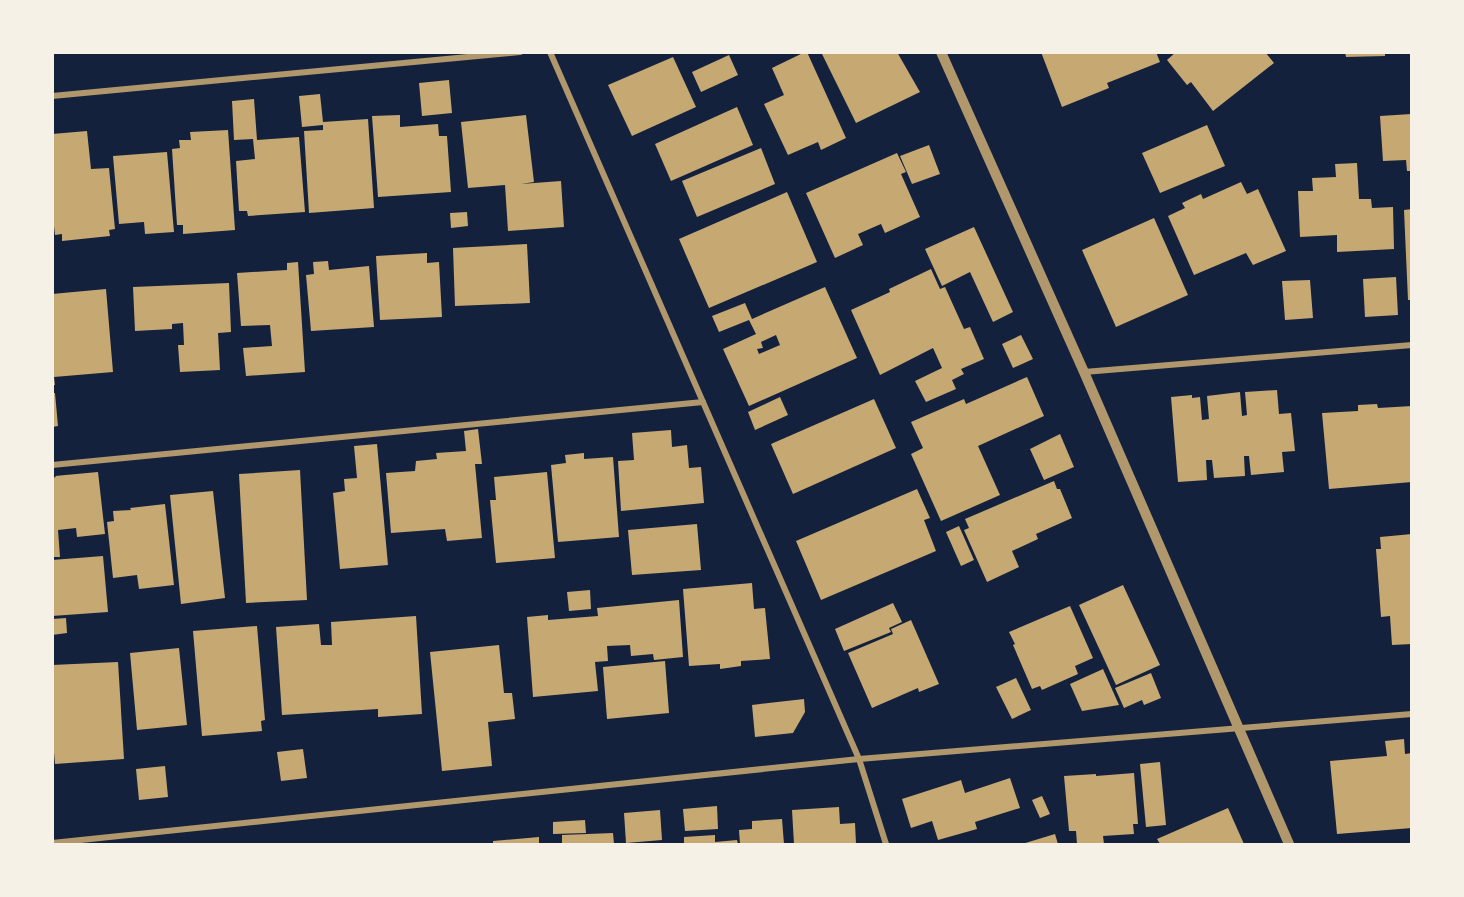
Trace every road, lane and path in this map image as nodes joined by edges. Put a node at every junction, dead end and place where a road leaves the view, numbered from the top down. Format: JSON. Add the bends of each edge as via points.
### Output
{"nodes":[{"id":1,"x":520,"y":52,"type":"edge"},
{"id":2,"x":550,"y":52,"type":"edge"},
{"id":3,"x":941,"y":52,"type":"edge"},
{"id":4,"x":52,"y":96,"type":"edge"},
{"id":5,"x":1412,"y":345,"type":"edge"},
{"id":6,"x":1084,"y":372,"type":"junction"},
{"id":7,"x":703,"y":402,"type":"junction"},
{"id":8,"x":52,"y":465,"type":"edge"},
{"id":9,"x":1412,"y":714,"type":"edge"},
{"id":10,"x":1238,"y":728,"type":"junction"},
{"id":11,"x":859,"y":759,"type":"junction"},
{"id":12,"x":52,"y":843,"type":"edge"},
{"id":13,"x":886,"y":844,"type":"edge"},
{"id":14,"x":1289,"y":844,"type":"edge"}],
"edges":[{"from":1,"to":4,"type":"street"},
{"from":2,"to":7,"type":"street"},
{"from":3,"to":6,"type":"street"},
{"from":5,"to":6,"type":"street"},
{"from":6,"to":10,"type":"street"},
{"from":7,"to":8,"type":"street"},
{"from":7,"to":11,"type":"street"},
{"from":9,"to":10,"type":"street"},
{"from":10,"to":11,"type":"street"},
{"from":10,"to":14,"type":"street"},
{"from":11,"to":12,"type":"street"},
{"from":11,"to":13,"type":"street"}]}
